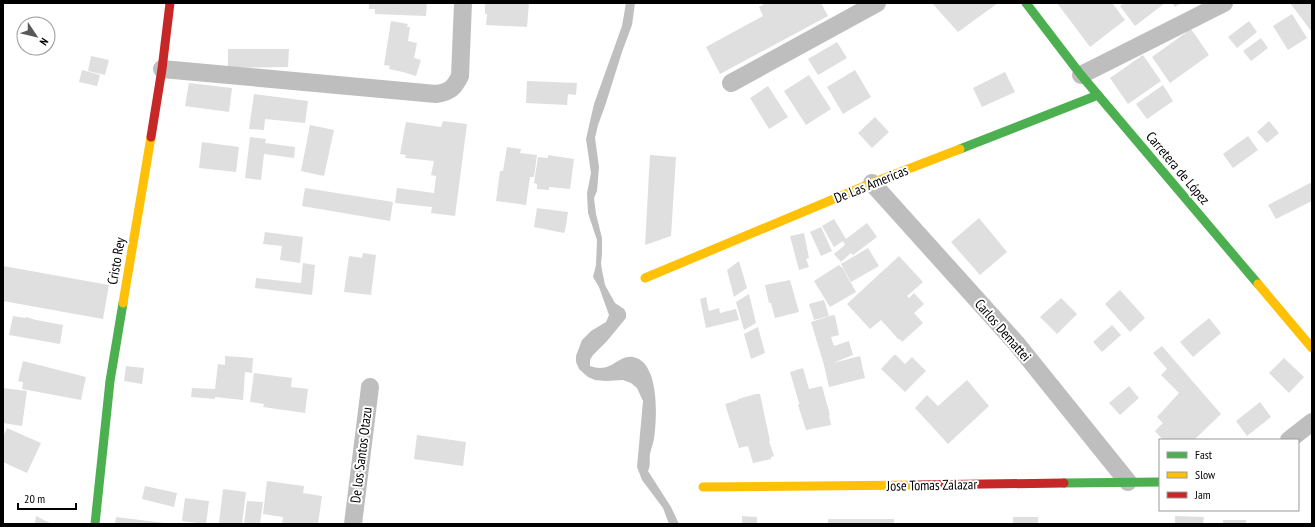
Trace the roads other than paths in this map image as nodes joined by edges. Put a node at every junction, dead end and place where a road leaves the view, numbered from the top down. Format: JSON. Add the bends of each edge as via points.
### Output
{"nodes":[{"id":1,"x":170,"y":3,"type":"edge"},
{"id":2,"x":463,"y":3,"type":"edge"},
{"id":3,"x":877,"y":3,"type":"edge"},
{"id":4,"x":1026,"y":3,"type":"edge"},
{"id":5,"x":1224,"y":3,"type":"edge"},
{"id":6,"x":162,"y":69,"type":"junction"},
{"id":7,"x":1080,"y":75,"type":"junction"},
{"id":8,"x":731,"y":83,"type":"dead end"},
{"id":9,"x":1098,"y":95,"type":"junction"},
{"id":10,"x":872,"y":183,"type":"junction"},
{"id":11,"x":645,"y":278,"type":"dead end"},
{"id":12,"x":1312,"y":348,"type":"edge"},
{"id":13,"x":370,"y":387,"type":"dead end"},
{"id":14,"x":1312,"y":422,"type":"edge"},
{"id":15,"x":1290,"y":439,"type":"edge"},
{"id":16,"x":1128,"y":482,"type":"junction"},
{"id":17,"x":1159,"y":482,"type":"edge"},
{"id":18,"x":703,"y":488,"type":"dead end"},
{"id":19,"x":95,"y":524,"type":"edge"},
{"id":20,"x":353,"y":524,"type":"edge"}],
"edges":[{"from":1,"to":6,"type":"street","name":"Cristo Rey"},
{"from":2,"to":6,"type":"street","via":[[460,76],[455,86],[445,93]]},
{"from":3,"to":8,"type":"street"},
{"from":4,"to":7,"type":"street","name":"Carretera de López"},
{"from":5,"to":7,"type":"street"},
{"from":6,"to":19,"type":"street","name":"Cristo Rey","via":[[110,381]]},
{"from":7,"to":9,"type":"street","name":"Carretera de López"},
{"from":9,"to":10,"type":"street","name":"De Las Americas"},
{"from":9,"to":12,"type":"street","name":"Carretera de López"},
{"from":10,"to":11,"type":"street","name":"De Las Americas"},
{"from":10,"to":16,"type":"street","name":"Carlos Demattei","via":[[1016,343]]},
{"from":13,"to":20,"type":"street","name":"De los Santos Otazu"},
{"from":14,"to":15,"type":"street"},
{"from":16,"to":17,"type":"street","name":"Jose Tomas Zalazar"},
{"from":16,"to":18,"type":"street","name":"Jose Tomas Zalazar"}]}
